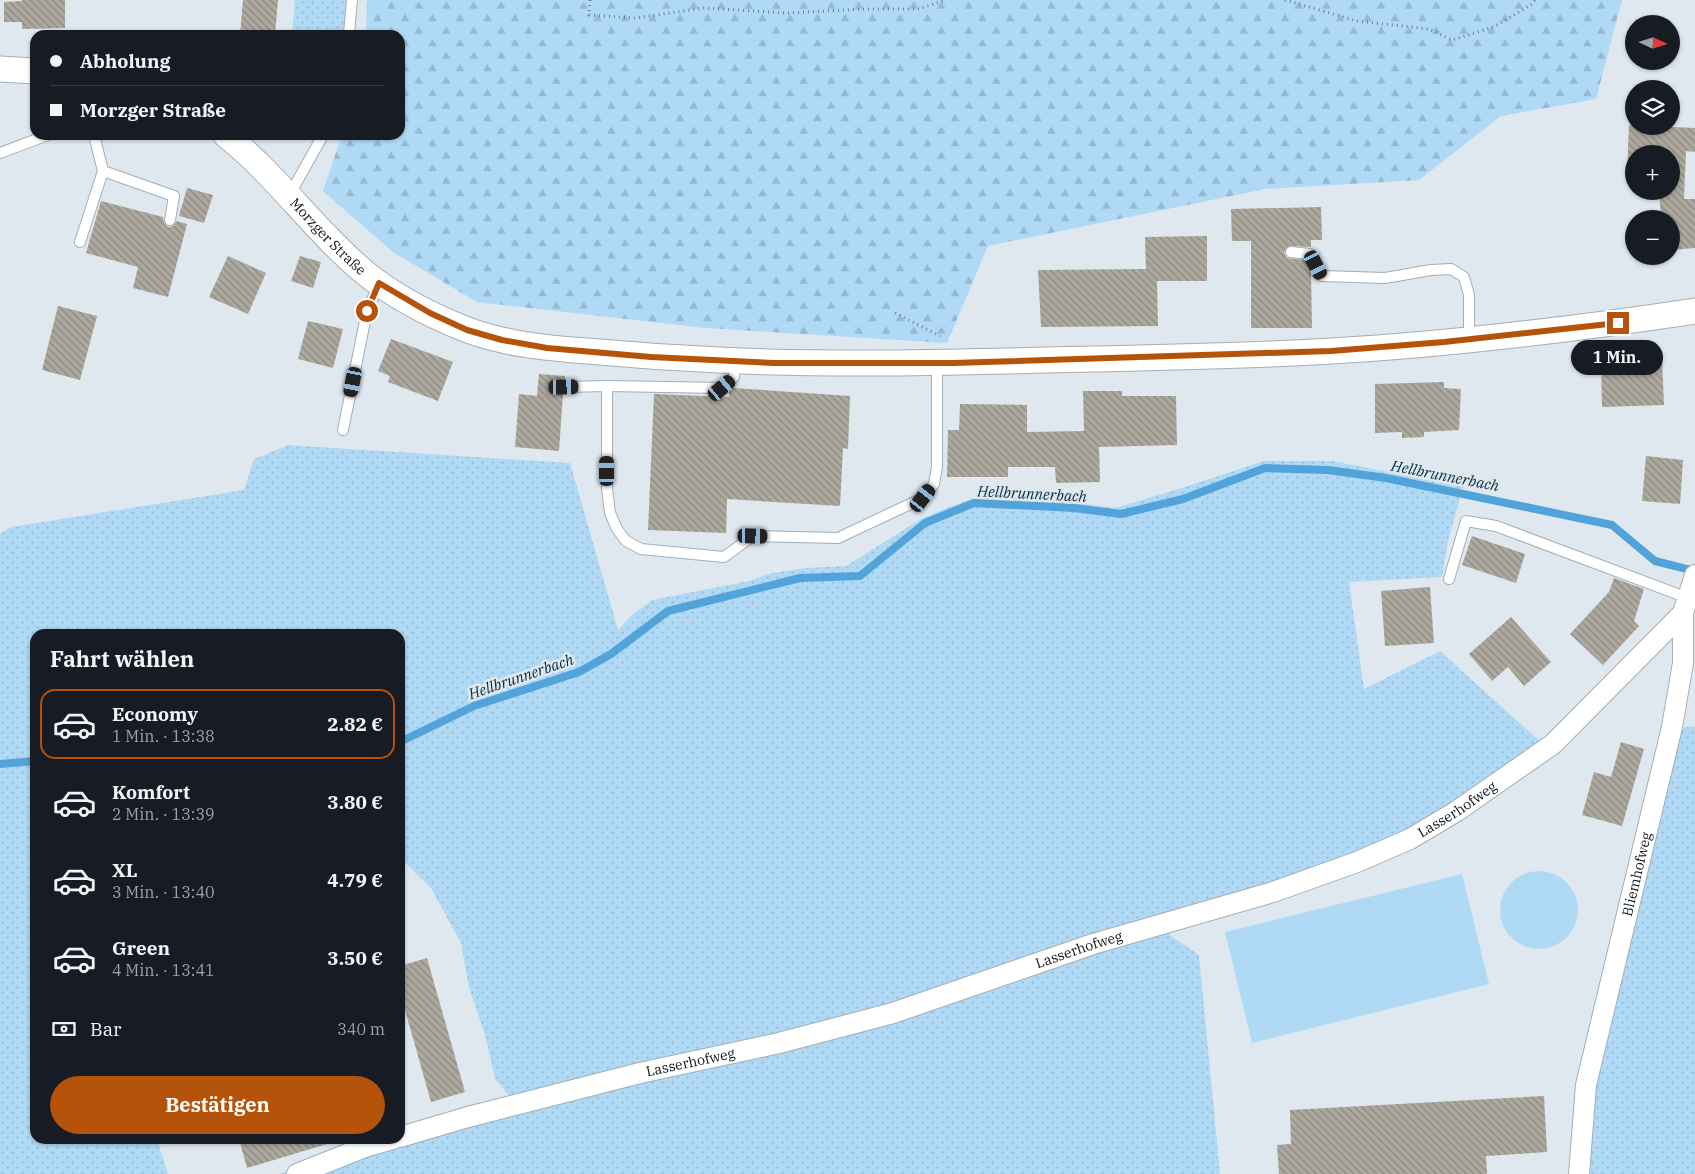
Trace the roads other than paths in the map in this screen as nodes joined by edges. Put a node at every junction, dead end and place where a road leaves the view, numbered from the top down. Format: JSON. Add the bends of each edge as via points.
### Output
{"nodes":[{"id":1,"x":352,"y":0,"type":"edge"},
{"id":2,"x":349,"y":30,"type":"edge"},
{"id":3,"x":0,"y":69,"type":"edge"},
{"id":4,"x":30,"y":71,"type":"edge"},
{"id":5,"x":35,"y":140,"type":"edge"},
{"id":6,"x":95,"y":140,"type":"edge"},
{"id":7,"x":232,"y":140,"type":"edge"},
{"id":8,"x":321,"y":140,"type":"edge"},
{"id":9,"x":0,"y":153,"type":"edge"},
{"id":10,"x":103,"y":171,"type":"junction"},
{"id":11,"x":289,"y":196,"type":"junction"},
{"id":12,"x":170,"y":220,"type":"dead end"},
{"id":13,"x":80,"y":242,"type":"dead end"},
{"id":14,"x":1291,"y":252,"type":"dead end"},
{"id":15,"x":379,"y":283,"type":"junction"},
{"id":16,"x":1695,"y":311,"type":"edge"},
{"id":17,"x":1469,"y":339,"type":"junction"},
{"id":18,"x":736,"y":361,"type":"junction"},
{"id":19,"x":936,"y":363,"type":"junction"},
{"id":20,"x":607,"y":386,"type":"junction"},
{"id":21,"x":564,"y":387,"type":"dead end"},
{"id":22,"x":343,"y":430,"type":"dead end"},
{"id":23,"x":1449,"y":579,"type":"dead end"},
{"id":24,"x":1690,"y":592,"type":"edge"},
{"id":25,"x":405,"y":1136,"type":"edge"},
{"id":26,"x":376,"y":1144,"type":"edge"},
{"id":27,"x":297,"y":1174,"type":"edge"},
{"id":28,"x":1579,"y":1174,"type":"edge"}],
"edges":[{"from":1,"to":2,"type":"lane"},
{"from":3,"to":4,"type":"street"},
{"from":5,"to":9,"type":"lane"},
{"from":6,"to":10,"type":"lane"},
{"from":7,"to":11,"type":"street","name":"Morzger Straße"},
{"from":8,"to":11,"type":"lane"},
{"from":10,"to":12,"type":"lane","via":[[174,196]]},
{"from":10,"to":13,"type":"lane"},
{"from":11,"to":15,"type":"street","name":"Morzger Straße","via":[[344,253]]},
{"from":14,"to":17,"type":"lane","via":[[1310,254],[1322,276],[1385,278],[1451,269],[1464,277],[1469,295]]},
{"from":15,"to":18,"type":"street","name":"Morzger Straße","via":[[430,313],[467,330],[502,340],[547,348]]},
{"from":15,"to":22,"type":"lane","via":[[367,311]]},
{"from":16,"to":17,"type":"street","name":"Morzger Straße"},
{"from":17,"to":19,"type":"street","name":"Morzger Straße","via":[[1331,351]]},
{"from":18,"to":19,"type":"street","name":"Morzger Straße"},
{"from":18,"to":20,"type":"lane","via":[[734,377],[722,388]]},
{"from":19,"to":20,"type":"lane","via":[[937,467],[934,484],[923,498],[838,538],[753,536],[724,557],[642,550],[626,541],[617,530],[610,513],[607,488]]},
{"from":20,"to":21,"type":"lane"},
{"from":23,"to":24,"type":"lane","via":[[1466,522],[1496,526]]},
{"from":24,"to":25,"type":"street","name":"Lasserhofweg","via":[[1553,744],[1457,811],[1410,839],[1357,862],[1273,892],[1093,944],[893,1013],[779,1043],[578,1088]]},
{"from":24,"to":28,"type":"street","name":"Bliemhofweg","via":[[1683,664],[1672,727],[1586,1085]]},
{"from":26,"to":27,"type":"street"}]}
